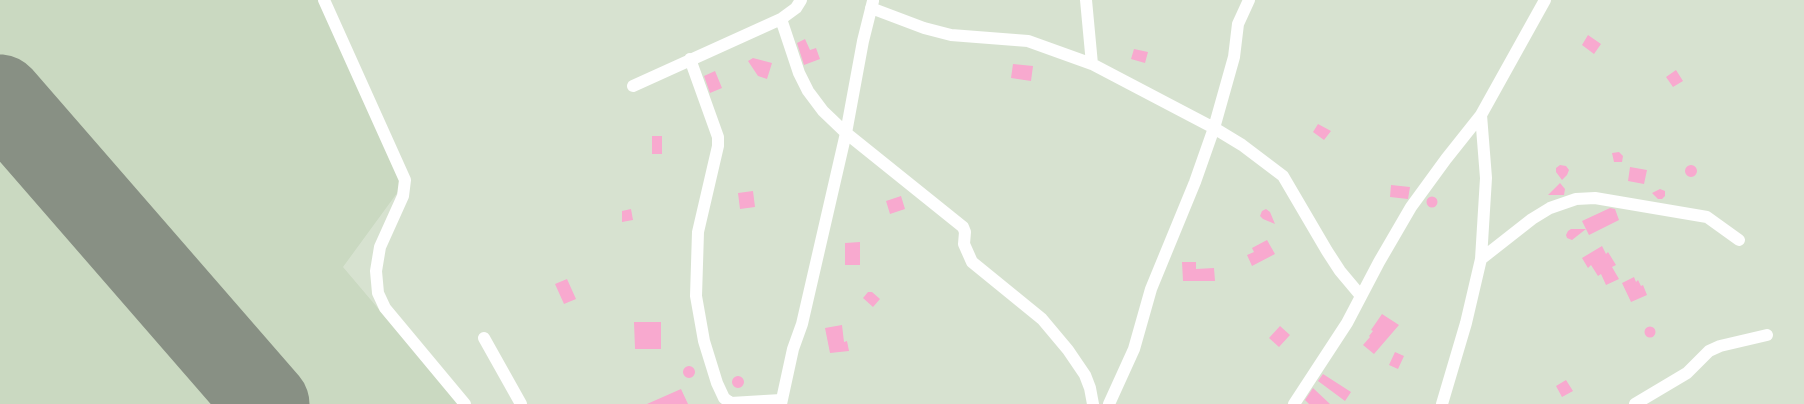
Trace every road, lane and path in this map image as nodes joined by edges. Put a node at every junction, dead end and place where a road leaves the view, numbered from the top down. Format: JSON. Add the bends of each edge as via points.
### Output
{"nodes":[{"id":1,"x":324,"y":0,"type":"edge"},
{"id":2,"x":801,"y":0,"type":"edge"},
{"id":3,"x":1086,"y":0,"type":"edge"},
{"id":4,"x":1249,"y":0,"type":"edge"},
{"id":5,"x":1545,"y":0,"type":"edge"},
{"id":6,"x":873,"y":4,"type":"edge"},
{"id":7,"x":781,"y":19,"type":"junction"},
{"id":8,"x":690,"y":59,"type":"junction"},
{"id":9,"x":1092,"y":64,"type":"junction"},
{"id":10,"x":632,"y":86,"type":"dead end"},
{"id":11,"x":1481,"y":116,"type":"junction"},
{"id":12,"x":1214,"y":128,"type":"junction"},
{"id":13,"x":846,"y":133,"type":"junction"},
{"id":14,"x":1739,"y":240,"type":"dead end"},
{"id":15,"x":1481,"y":259,"type":"junction"},
{"id":16,"x":1361,"y":296,"type":"junction"},
{"id":17,"x":1767,"y":335,"type":"dead end"},
{"id":18,"x":484,"y":338,"type":"dead end"},
{"id":19,"x":781,"y":402,"type":"edge"},
{"id":20,"x":466,"y":404,"type":"edge"},
{"id":21,"x":521,"y":404,"type":"edge"},
{"id":22,"x":1093,"y":404,"type":"edge"},
{"id":23,"x":1110,"y":404,"type":"edge"},
{"id":24,"x":1294,"y":404,"type":"edge"},
{"id":25,"x":1442,"y":404,"type":"edge"},
{"id":26,"x":1635,"y":404,"type":"edge"}],
"edges":[{"from":1,"to":20,"type":"street","via":[[405,180],[403,196],[380,247],[376,271],[378,293],[385,308]]},
{"from":2,"to":7,"type":"street","via":[[796,8]]},
{"from":3,"to":9,"type":"street"},
{"from":4,"to":12,"type":"street","via":[[1238,24],[1234,57]]},
{"from":5,"to":11,"type":"street"},
{"from":6,"to":9,"type":"street","via":[[924,28],[951,36],[1028,41]]},
{"from":6,"to":13,"type":"street","via":[[863,41]]},
{"from":7,"to":8,"type":"street"},
{"from":7,"to":13,"type":"street","via":[[799,73],[808,91],[823,111]]},
{"from":8,"to":10,"type":"street"},
{"from":8,"to":19,"type":"street","via":[[718,137],[698,232],[696,296],[704,341],[724,398],[731,403]]},
{"from":9,"to":12,"type":"street"},
{"from":11,"to":15,"type":"street","via":[[1486,178]]},
{"from":11,"to":16,"type":"street","via":[[1411,207]]},
{"from":12,"to":16,"type":"street","via":[[1242,145],[1283,176],[1326,251]]},
{"from":12,"to":23,"type":"street","via":[[1152,289],[1134,349]]},
{"from":13,"to":19,"type":"street","via":[[802,324]]},
{"from":13,"to":22,"type":"street","via":[[963,227],[964,244],[972,262],[1042,319],[1068,350],[1084,375]]},
{"from":14,"to":15,"type":"street","via":[[1707,217],[1595,198],[1576,199],[1550,208],[1532,219]]},
{"from":15,"to":25,"type":"street","via":[[1466,323]]},
{"from":16,"to":24,"type":"street"},
{"from":17,"to":26,"type":"street","via":[[1720,346],[1710,351],[1687,373]]},
{"from":18,"to":21,"type":"street"}]}
